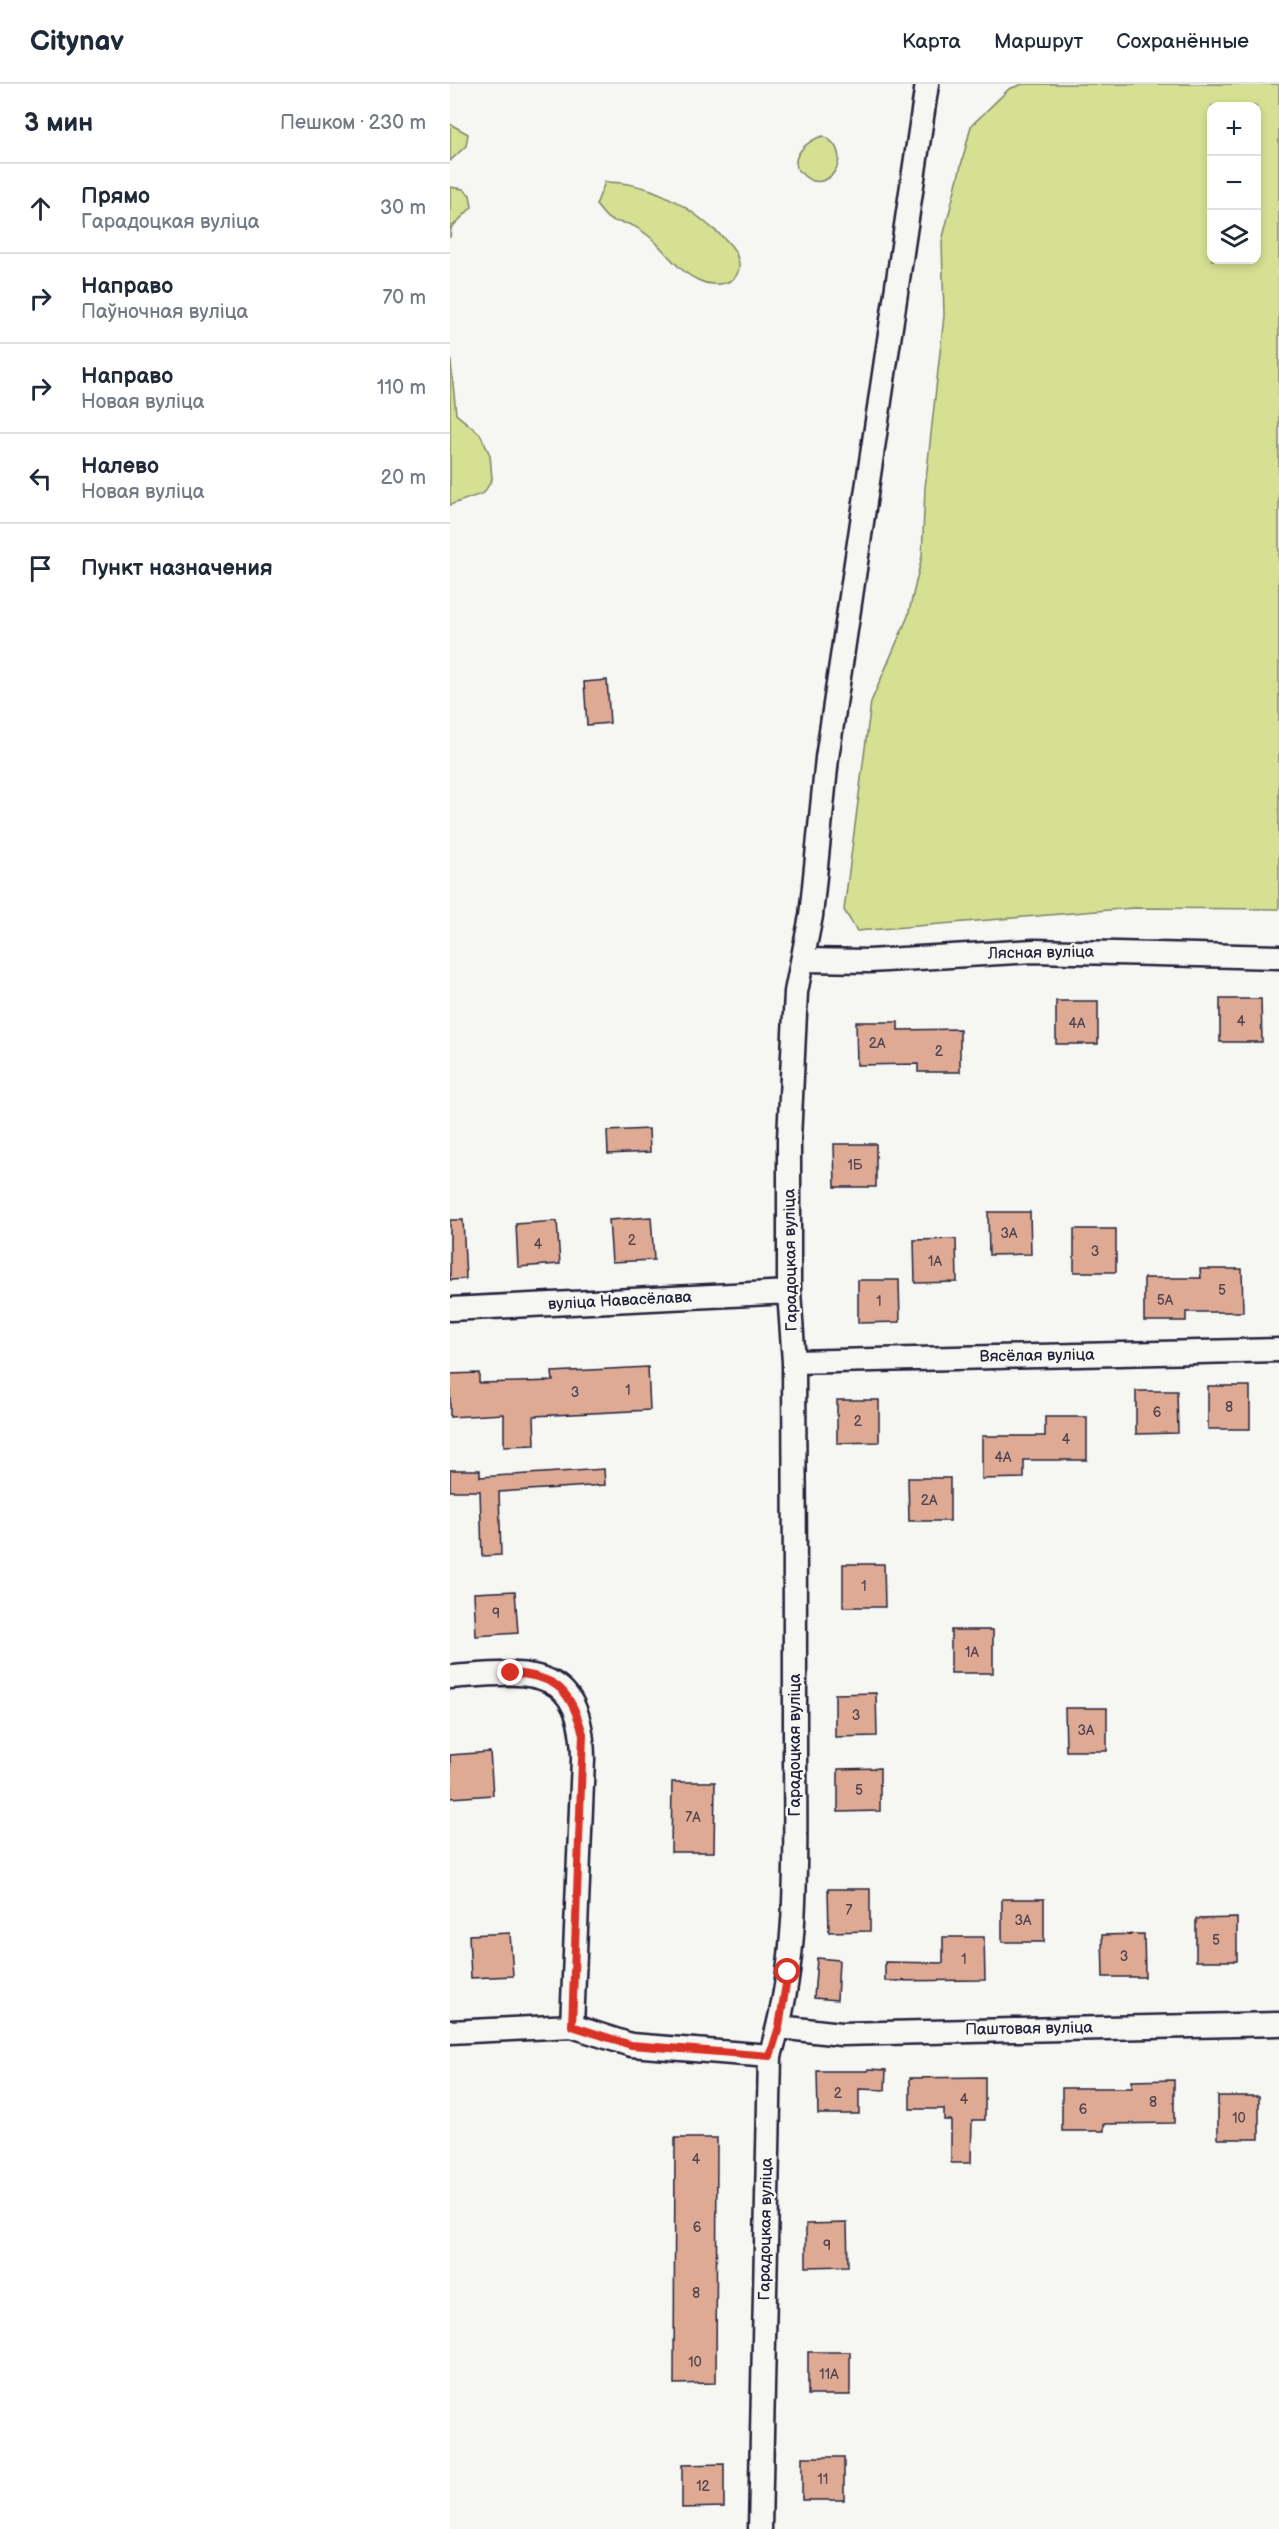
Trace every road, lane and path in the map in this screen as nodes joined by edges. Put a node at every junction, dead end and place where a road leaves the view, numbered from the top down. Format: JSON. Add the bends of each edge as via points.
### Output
{"nodes":[{"id":1,"x":927,"y":84,"type":"edge"},
{"id":2,"x":1279,"y":957,"type":"edge"},
{"id":3,"x":803,"y":960,"type":"junction"},
{"id":4,"x":789,"y":1292,"type":"junction"},
{"id":5,"x":450,"y":1309,"type":"edge"},
{"id":6,"x":1279,"y":1350,"type":"edge"},
{"id":7,"x":794,"y":1362,"type":"junction"},
{"id":8,"x":450,"y":1677,"type":"edge"},
{"id":9,"x":1279,"y":2024,"type":"edge"},
{"id":10,"x":572,"y":2026,"type":"junction"},
{"id":11,"x":779,"y":2027,"type":"junction"},
{"id":12,"x":450,"y":2032,"type":"edge"},
{"id":13,"x":770,"y":2056,"type":"junction"},
{"id":14,"x":760,"y":2529,"type":"edge"}],
"edges":[{"from":1,"to":3,"type":"street","name":"Гарадоцкая вуліца","via":[[829,746]]},
{"from":2,"to":3,"type":"street","name":"Лясная вуліца","via":[[1034,951],[869,961]]},
{"from":3,"to":4,"type":"street","name":"Гарадоцкая вуліца","via":[[796,992],[789,1139]]},
{"from":4,"to":5,"type":"street","name":"вуліца Навасёлава"},
{"from":4,"to":7,"type":"street","name":"Гарадоцкая вуліца"},
{"from":6,"to":7,"type":"street","name":"Вясёлая вуліца"},
{"from":7,"to":11,"type":"street","name":"Гарадоцкая вуліца","via":[[795,1882]]},
{"from":8,"to":10,"type":"street","via":[[536,1675],[567,1694],[577,1714],[583,1734],[583,1759]]},
{"from":9,"to":11,"type":"street","name":"Паштовая вуліца","via":[[841,2034]]},
{"from":10,"to":12,"type":"street"},
{"from":10,"to":13,"type":"street","via":[[631,2045]]},
{"from":11,"to":13,"type":"street","name":"Гарадоцкая вуліца"},
{"from":13,"to":14,"type":"street","name":"Гарадоцкая вуліца"}]}
